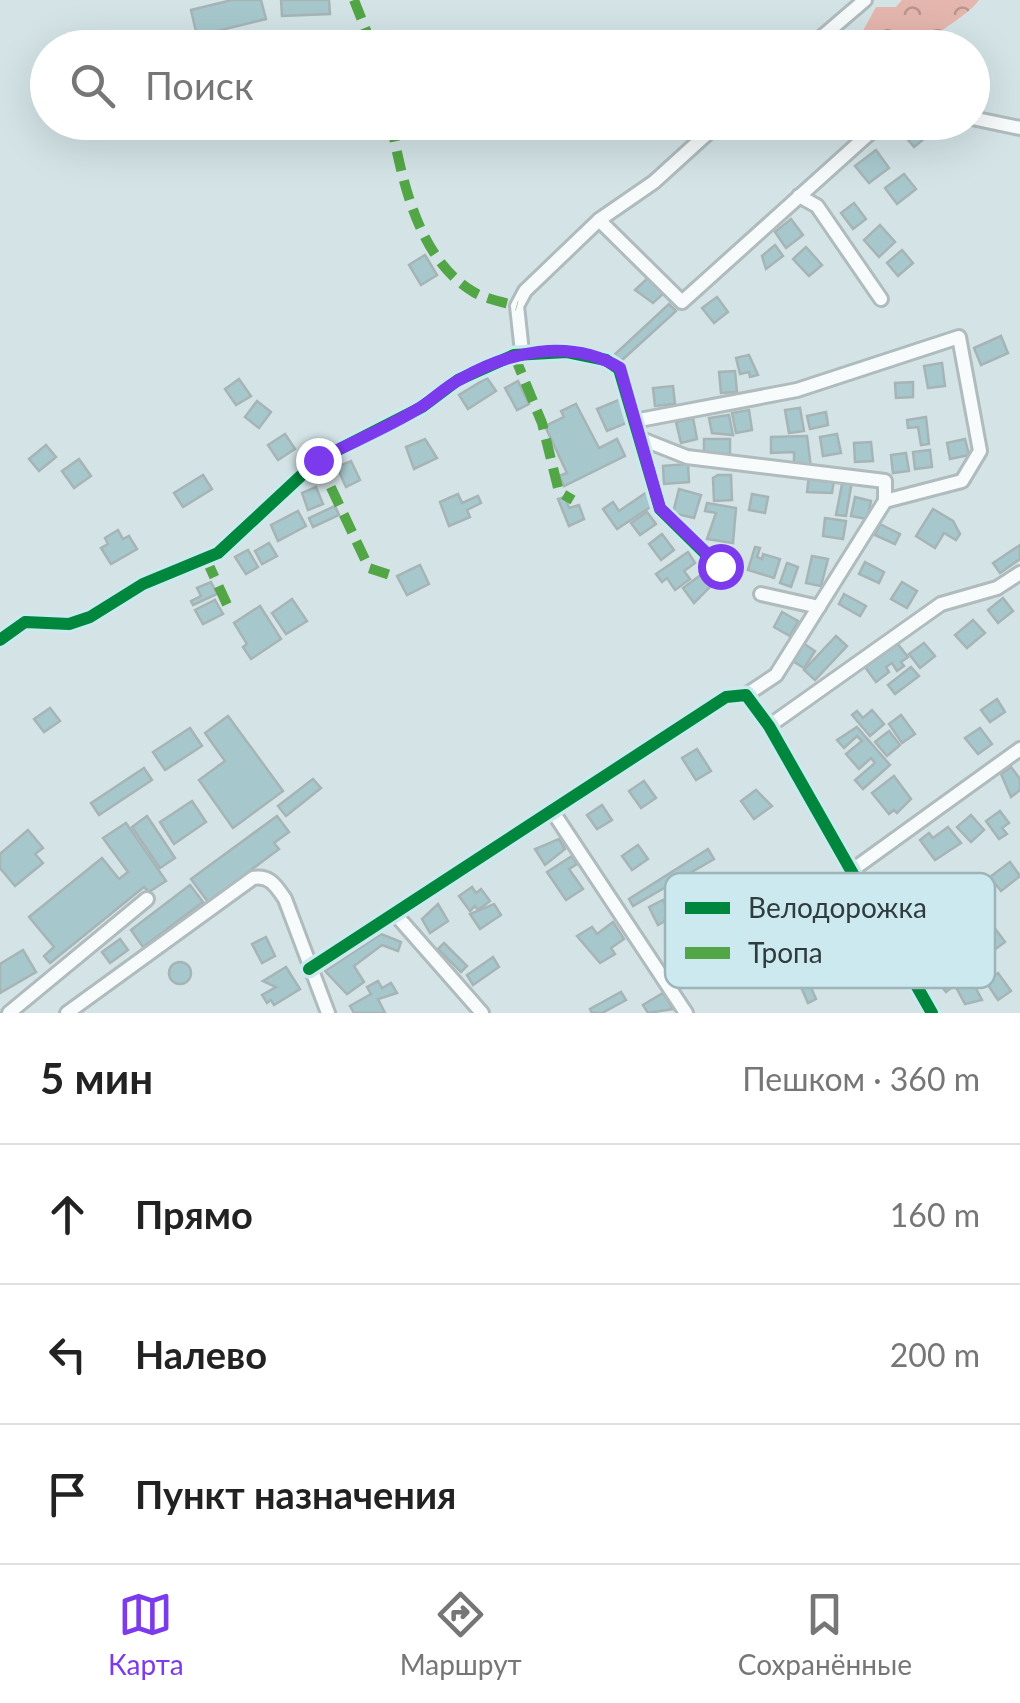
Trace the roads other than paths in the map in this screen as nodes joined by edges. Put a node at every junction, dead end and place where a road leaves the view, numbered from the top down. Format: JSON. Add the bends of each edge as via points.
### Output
{"nodes":[{"id":1,"x":865,"y":0,"type":"edge"},
{"id":2,"x":829,"y":30,"type":"edge"},
{"id":3,"x":990,"y":122,"type":"edge"},
{"id":4,"x":1020,"y":128,"type":"edge"},
{"id":5,"x":700,"y":140,"type":"edge"},
{"id":6,"x":862,"y":140,"type":"edge"},
{"id":7,"x":799,"y":196,"type":"junction"},
{"id":8,"x":599,"y":220,"type":"junction"},
{"id":9,"x":880,"y":299,"type":"dead end"},
{"id":10,"x":522,"y":352,"type":"junction"},
{"id":11,"x":634,"y":421,"type":"junction"},
{"id":12,"x":638,"y":438,"type":"junction"},
{"id":13,"x":885,"y":501,"type":"junction"},
{"id":14,"x":1020,"y":573,"type":"edge"},
{"id":15,"x":728,"y":576,"type":"dead end"},
{"id":16,"x":761,"y":594,"type":"dead end"},
{"id":17,"x":819,"y":607,"type":"junction"},
{"id":18,"x":0,"y":640,"type":"edge"},
{"id":19,"x":746,"y":696,"type":"junction"},
{"id":20,"x":769,"y":726,"type":"junction"},
{"id":21,"x":1020,"y":750,"type":"edge"},
{"id":22,"x":553,"y":812,"type":"junction"},
{"id":23,"x":851,"y":871,"type":"joint"},
{"id":24,"x":148,"y":899,"type":"dead end"},
{"id":25,"x":396,"y":915,"type":"junction"},
{"id":26,"x":309,"y":968,"type":"junction"},
{"id":27,"x":665,"y":981,"type":"edge"},
{"id":28,"x":669,"y":988,"type":"edge"},
{"id":29,"x":918,"y":988,"type":"edge"},
{"id":30,"x":9,"y":1013,"type":"edge"},
{"id":31,"x":66,"y":1013,"type":"edge"},
{"id":32,"x":328,"y":1013,"type":"edge"},
{"id":33,"x":482,"y":1013,"type":"edge"},
{"id":34,"x":686,"y":1013,"type":"edge"},
{"id":35,"x":932,"y":1013,"type":"edge"}],
"edges":[{"from":1,"to":2,"type":"street"},
{"from":3,"to":4,"type":"street"},
{"from":5,"to":8,"type":"street"},
{"from":6,"to":7,"type":"street"},
{"from":7,"to":8,"type":"street","via":[[682,302]]},
{"from":7,"to":9,"type":"street","via":[[817,206]]},
{"from":8,"to":10,"type":"street","via":[[517,306]]},
{"from":10,"to":11,"type":"street","via":[[568,352],[620,368]]},
{"from":10,"to":18,"type":"street","via":[[458,380],[422,407],[318,460],[218,553],[143,584],[90,618],[25,622]]},
{"from":11,"to":12,"type":"street"},
{"from":11,"to":13,"type":"street","via":[[797,390],[959,337],[980,451],[962,481]]},
{"from":12,"to":13,"type":"street","via":[[688,457],[885,481]]},
{"from":12,"to":15,"type":"street","via":[[660,508]]},
{"from":13,"to":17,"type":"street"},
{"from":14,"to":20,"type":"street","via":[[997,588],[941,604]]},
{"from":16,"to":17,"type":"street"},
{"from":17,"to":19,"type":"street","via":[[776,675]]},
{"from":19,"to":20,"type":"street"},
{"from":19,"to":22,"type":"street","via":[[726,697]]},
{"from":20,"to":23,"type":"street"},
{"from":21,"to":23,"type":"street"},
{"from":22,"to":25,"type":"street"},
{"from":22,"to":27,"type":"street"},
{"from":24,"to":30,"type":"street"},
{"from":25,"to":26,"type":"street"},
{"from":25,"to":33,"type":"street"},
{"from":26,"to":31,"type":"street","via":[[286,899],[274,883],[253,878]]},
{"from":26,"to":32,"type":"street"},
{"from":28,"to":34,"type":"street"},
{"from":29,"to":35,"type":"street"}]}
